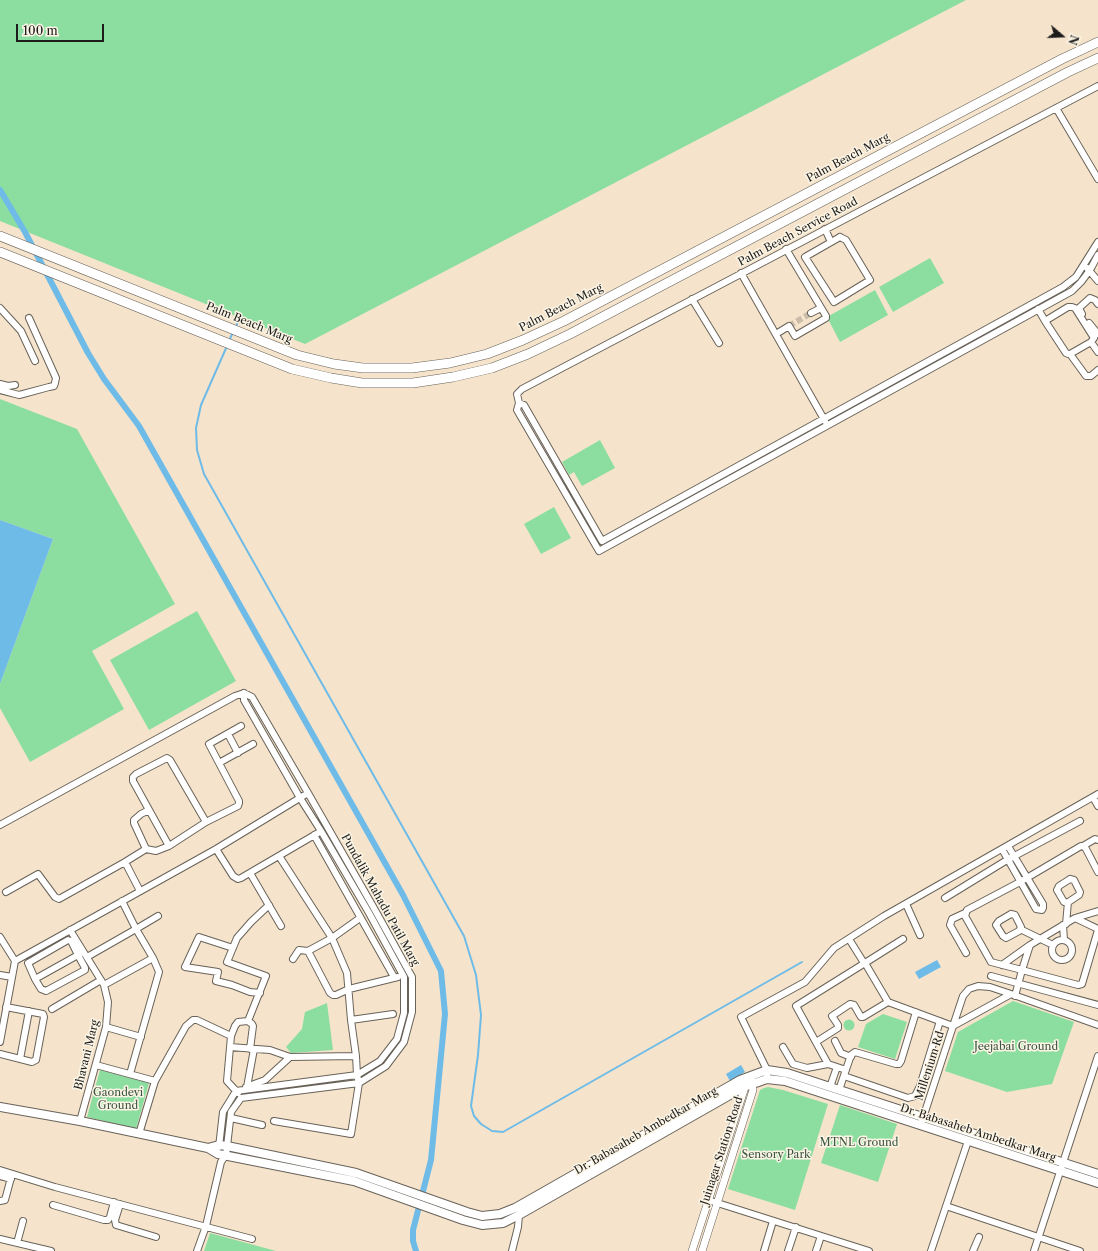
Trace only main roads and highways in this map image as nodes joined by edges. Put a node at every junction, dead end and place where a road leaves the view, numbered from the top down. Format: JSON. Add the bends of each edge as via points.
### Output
{"nodes":[{"id":1,"x":1098,"y":42,"type":"edge"},
{"id":2,"x":1098,"y":58,"type":"edge"},
{"id":3,"x":0,"y":236,"type":"edge"},
{"id":4,"x":0,"y":252,"type":"edge"},
{"id":5,"x":0,"y":1107,"type":"edge"},
{"id":6,"x":208,"y":1148,"type":"junction"},
{"id":7,"x":617,"y":1150,"type":"junction"},
{"id":8,"x":621,"y":1158,"type":"junction"},
{"id":9,"x":1098,"y":1174,"type":"edge"},
{"id":10,"x":1098,"y":1183,"type":"edge"}],
"edges":[{"from":1,"to":3,"type":"main road","name":"Palm Beach Marg","via":[[564,321],[487,354],[450,363],[412,368],[363,368],[297,355]]},
{"from":2,"to":4,"type":"main road","via":[[570,334],[492,368],[453,377],[413,383],[362,383],[292,369]]},
{"from":5,"to":6,"type":"main road","name":"Dr. Babasaheb Ambedkar Marg"},
{"from":6,"to":7,"type":"main road","name":"Dr. Babasaheb Ambedkar Marg","via":[[223,1146],[356,1173],[482,1216],[500,1214],[515,1208]]},
{"from":6,"to":8,"type":"main road","name":"Dr. Babasaheb Ambedkar Marg","via":[[224,1159],[354,1180],[464,1220],[482,1224],[503,1223],[519,1216]]},
{"from":7,"to":8,"type":"main road"},
{"from":7,"to":9,"type":"main road","name":"Dr. Babasaheb Ambedkar Marg","via":[[751,1075],[767,1070],[787,1073]]},
{"from":8,"to":10,"type":"main road","name":"Dr. Babasaheb Ambedkar Marg","via":[[748,1086],[767,1079],[785,1082]]}]}
